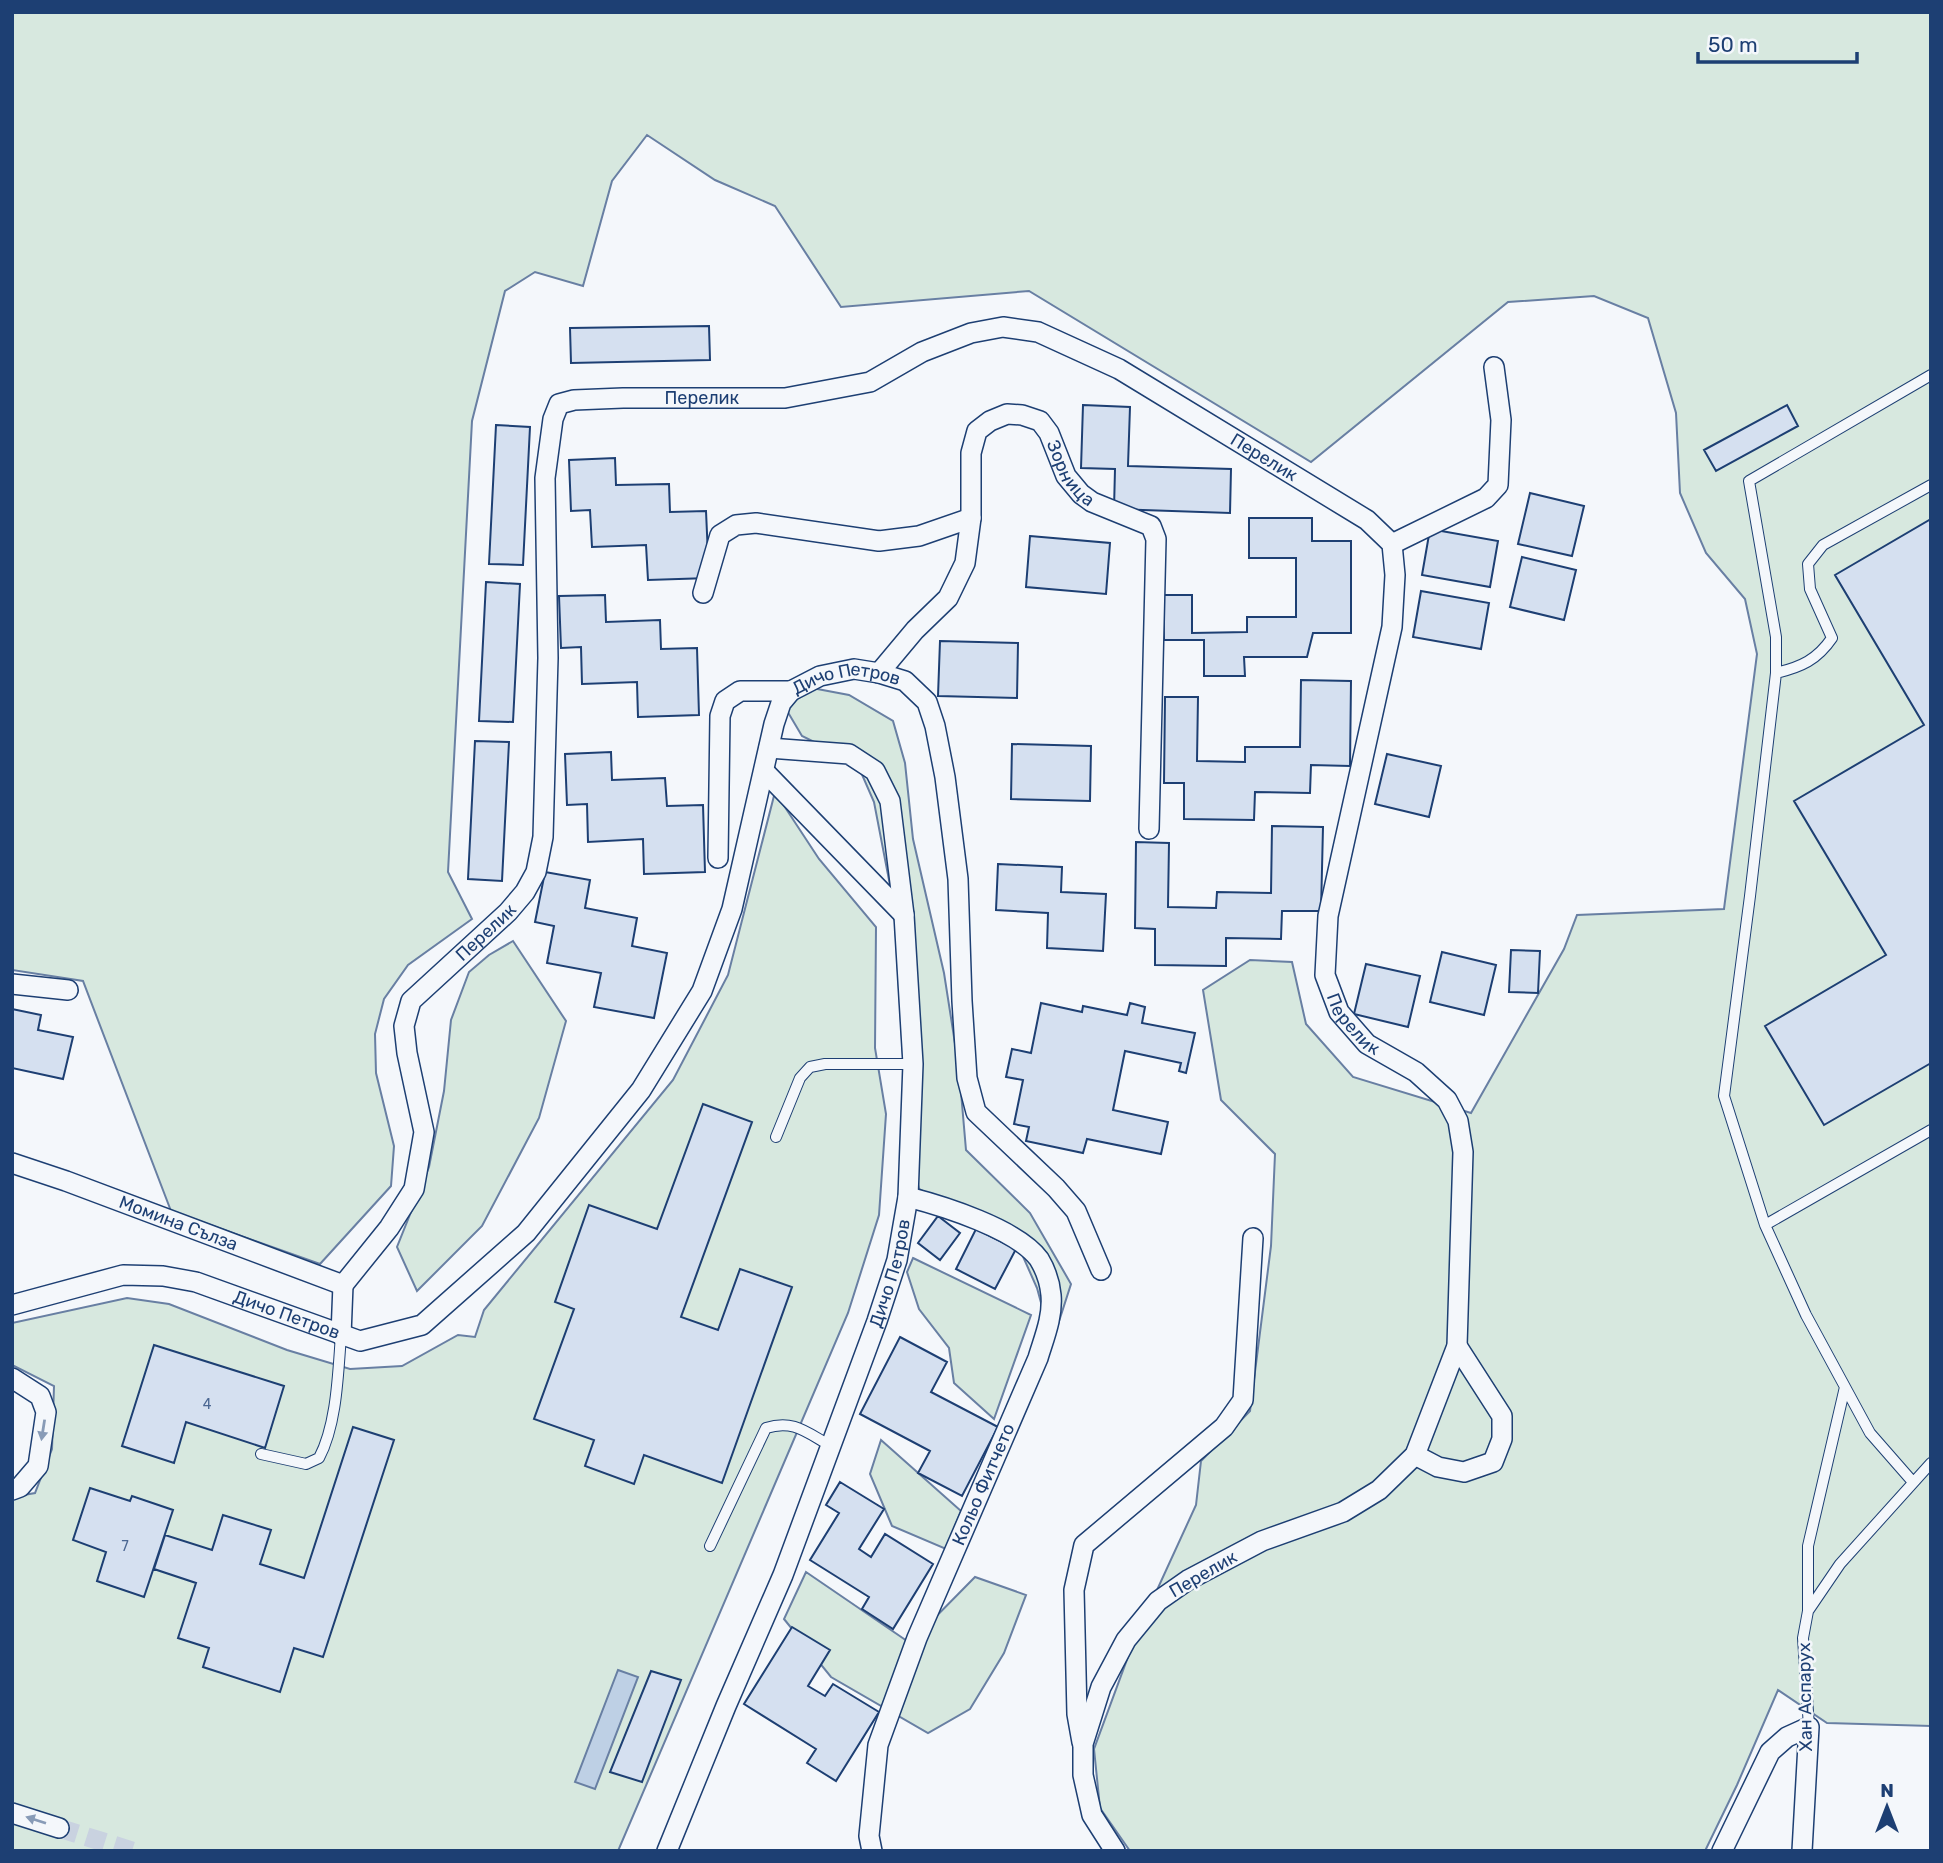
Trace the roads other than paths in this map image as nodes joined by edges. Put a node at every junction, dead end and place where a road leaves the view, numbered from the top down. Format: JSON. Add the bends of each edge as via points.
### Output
{"nodes":[{"id":1,"x":1494,"y":367,"type":"dead end"},
{"id":2,"x":1931,"y":376,"type":"edge"},
{"id":3,"x":1931,"y":485,"type":"edge"},
{"id":4,"x":971,"y":519,"type":"junction"},
{"id":5,"x":1392,"y":544,"type":"junction"},
{"id":6,"x":703,"y":593,"type":"dead end"},
{"id":7,"x":879,"y":673,"type":"junction"},
{"id":8,"x":1776,"y":673,"type":"junction"},
{"id":9,"x":791,"y":691,"type":"junction"},
{"id":10,"x":769,"y":748,"type":"junction"},
{"id":11,"x":764,"y":771,"type":"junction"},
{"id":12,"x":1149,"y":828,"type":"dead end"},
{"id":13,"x":718,"y":858,"type":"dead end"},
{"id":14,"x":904,"y":915,"type":"junction"},
{"id":15,"x":12,"y":984,"type":"edge"},
{"id":16,"x":68,"y":990,"type":"dead end"},
{"id":17,"x":913,"y":1064,"type":"junction"},
{"id":18,"x":1931,"y":1130,"type":"edge"},
{"id":19,"x":776,"y":1137,"type":"dead end"},
{"id":20,"x":12,"y":1163,"type":"edge"},
{"id":21,"x":908,"y":1197,"type":"junction"},
{"id":22,"x":1765,"y":1225,"type":"junction"},
{"id":23,"x":1253,"y":1238,"type":"dead end"},
{"id":24,"x":1101,"y":1270,"type":"dead end"},
{"id":25,"x":343,"y":1285,"type":"junction"},
{"id":26,"x":12,"y":1305,"type":"edge"},
{"id":27,"x":341,"y":1335,"type":"junction"},
{"id":28,"x":1457,"y":1346,"type":"junction"},
{"id":29,"x":12,"y":1378,"type":"edge"},
{"id":30,"x":1845,"y":1387,"type":"junction"},
{"id":31,"x":831,"y":1447,"type":"junction"},
{"id":32,"x":261,"y":1454,"type":"dead end"},
{"id":33,"x":1415,"y":1455,"type":"junction"},
{"id":34,"x":1931,"y":1462,"type":"edge"},
{"id":35,"x":1912,"y":1481,"type":"junction"},
{"id":36,"x":12,"y":1489,"type":"edge"},
{"id":37,"x":710,"y":1546,"type":"dead end"},
{"id":38,"x":1808,"y":1611,"type":"junction"},
{"id":39,"x":1809,"y":1727,"type":"junction"},
{"id":40,"x":1083,"y":1744,"type":"junction"},
{"id":41,"x":12,"y":1813,"type":"edge"},
{"id":42,"x":59,"y":1828,"type":"tunnel mouth"},
{"id":43,"x":667,"y":1851,"type":"edge"},
{"id":44,"x":872,"y":1851,"type":"edge"},
{"id":45,"x":1115,"y":1851,"type":"edge"},
{"id":46,"x":1722,"y":1851,"type":"edge"},
{"id":47,"x":1802,"y":1851,"type":"edge"}],
"edges":[{"from":1,"to":5,"type":"street","via":[[1501,420],[1498,485],[1486,498]]},
{"from":2,"to":8,"type":"lane","via":[[1749,481],[1776,637]]},
{"from":3,"to":8,"type":"lane","via":[[1823,545],[1808,564],[1810,589],[1832,638],[1800,668]]},
{"from":4,"to":6,"type":"street","via":[[919,536],[879,541],[756,523],[736,525],[720,535]]},
{"from":4,"to":7,"type":"street","name":"Зорница","via":[[965,563],[948,598]]},
{"from":4,"to":12,"type":"street","name":"Зорница","via":[[971,453],[977,431],[1007,414],[1041,421],[1066,476],[1081,494],[1151,526],[1156,539]]},
{"from":5,"to":25,"type":"street","name":"Перелик","via":[[1367,520],[1119,369],[1038,332],[1003,327],[971,333],[922,352],[870,382],[785,398],[622,398],[559,404],[545,478],[548,658],[542,837],[536,872],[508,912],[411,1001],[404,1026],[424,1132],[414,1189]]},
{"from":5,"to":28,"type":"street","name":"Перелик","via":[[1392,627],[1328,916],[1325,975],[1339,1012],[1367,1044],[1416,1072],[1447,1100],[1458,1121],[1463,1152]]},
{"from":7,"to":9,"type":"street","name":"Дичо Петров","via":[[854,669],[820,676]]},
{"from":7,"to":24,"type":"street","name":"Дичо Петров","via":[[905,681],[927,702],[935,726],[958,879],[966,1065],[976,1112],[1076,1211]]},
{"from":8,"to":22,"type":"lane","via":[[1724,1096]]},
{"from":9,"to":10,"type":"street","name":"Дичо Петров","via":[[781,703]]},
{"from":9,"to":13,"type":"street","via":[[740,691],[725,701],[720,716]]},
{"from":10,"to":11,"type":"street","name":"Дичо Петров"},
{"from":10,"to":14,"type":"street","name":"Дичо Петров","via":[[849,754],[876,771],[890,801]]},
{"from":11,"to":14,"type":"street"},
{"from":11,"to":27,"type":"street","name":"Дичо Петров","via":[[732,909],[702,992],[641,1090],[526,1233],[422,1325],[360,1341]]},
{"from":14,"to":17,"type":"street","name":"Дичо Петров"},
{"from":15,"to":16,"type":"street"},
{"from":17,"to":19,"type":"lane","via":[[810,1067],[800,1077]]},
{"from":17,"to":21,"type":"street","name":"Дичо Петров"},
{"from":18,"to":22,"type":"lane"},
{"from":20,"to":25,"type":"street","name":"Момина Сълза"},
{"from":21,"to":31,"type":"street","name":"Дичо Петров","via":[[897,1260]]},
{"from":21,"to":44,"type":"street","name":"Кольо Фитчето","via":[[940,1205],[1011,1236],[1039,1259],[1051,1298],[1049,1324],[1038,1358],[917,1638],[878,1745],[869,1836]]},
{"from":22,"to":30,"type":"lane"},
{"from":23,"to":40,"type":"street","via":[[1243,1400],[1224,1427],[1084,1545],[1074,1590],[1077,1714]]},
{"from":25,"to":27,"type":"street"},
{"from":26,"to":27,"type":"street","name":"Дичо Петров","via":[[123,1275],[163,1276],[196,1282]]},
{"from":27,"to":32,"type":"lane","via":[[326,1445],[319,1458],[306,1464]]},
{"from":28,"to":33,"type":"street","name":"Перелик"},
{"from":28,"to":33,"type":"street","via":[[1502,1416],[1502,1439],[1493,1462],[1464,1472],[1438,1467]]},
{"from":29,"to":36,"type":"street","one_way":true,"via":[[40,1396],[46,1412],[38,1466],[20,1487]]},
{"from":30,"to":35,"type":"lane","via":[[1870,1433]]},
{"from":30,"to":38,"type":"lane","via":[[1808,1546]]},
{"from":31,"to":37,"type":"lane","via":[[789,1424],[766,1428]]},
{"from":31,"to":43,"type":"street","name":"Дичо Петров","via":[[783,1575]]},
{"from":33,"to":40,"type":"street","name":"Перелик","via":[[1379,1490],[1343,1512],[1262,1541],[1158,1601],[1126,1640],[1101,1687]]},
{"from":34,"to":35,"type":"lane","name":"Хан Аспарух"},
{"from":35,"to":38,"type":"lane","name":"Хан Аспарух","via":[[1840,1564]]},
{"from":38,"to":39,"type":"lane","name":"Хан Аспарух","via":[[1803,1638]]},
{"from":39,"to":46,"type":"street","via":[[1770,1752]]},
{"from":39,"to":47,"type":"street","name":"Хан Аспарух"},
{"from":40,"to":45,"type":"street","name":"Перелик","via":[[1083,1775],[1092,1815]]},
{"from":42,"to":41,"type":"street","one_way":true}]}
